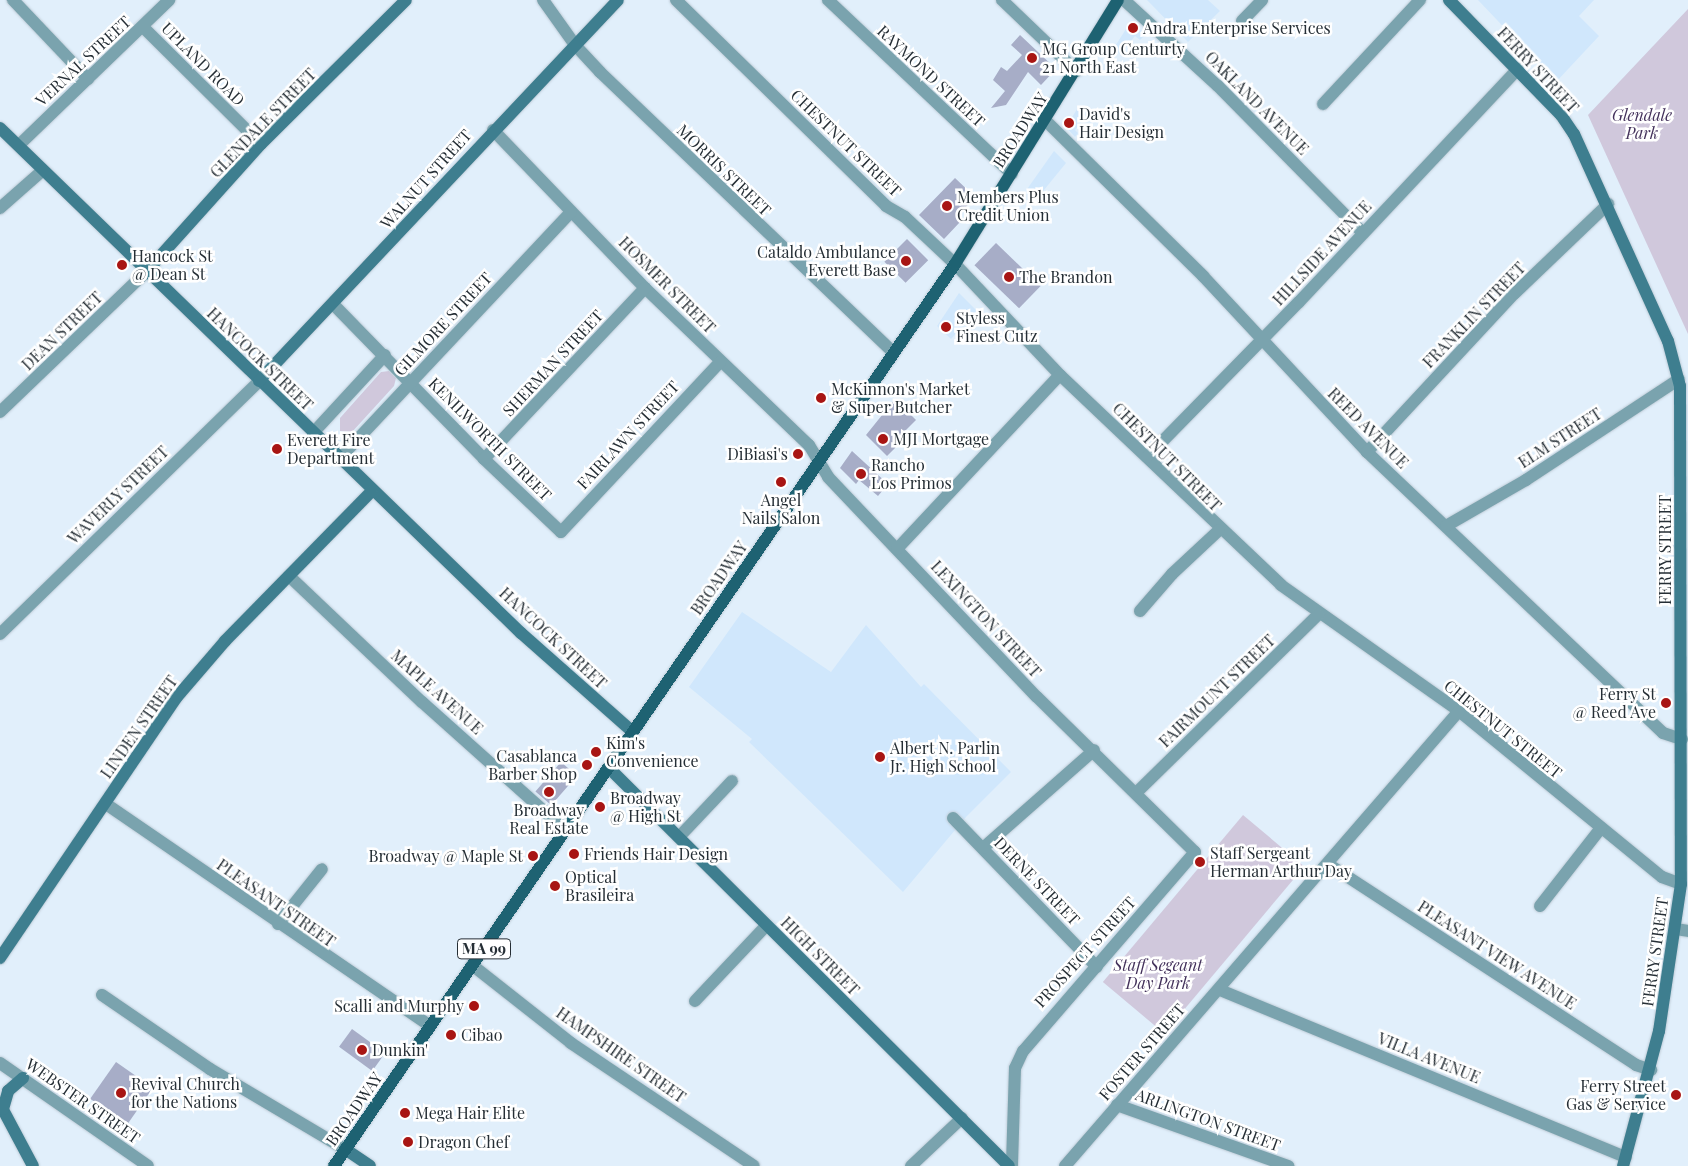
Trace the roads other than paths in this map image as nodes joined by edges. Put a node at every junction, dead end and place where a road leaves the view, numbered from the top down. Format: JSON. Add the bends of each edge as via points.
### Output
{"nodes":[{"id":1,"x":13,"y":0,"type":"edge"},
{"id":2,"x":170,"y":0,"type":"edge"},
{"id":3,"x":406,"y":0,"type":"edge"},
{"id":4,"x":543,"y":0,"type":"edge"},
{"id":5,"x":618,"y":0,"type":"edge"},
{"id":6,"x":676,"y":0,"type":"edge"},
{"id":7,"x":828,"y":0,"type":"edge"},
{"id":8,"x":1002,"y":0,"type":"edge"},
{"id":9,"x":1118,"y":0,"type":"edge"},
{"id":10,"x":1124,"y":0,"type":"edge"},
{"id":11,"x":1262,"y":0,"type":"edge"},
{"id":12,"x":1420,"y":0,"type":"edge"},
{"id":13,"x":1449,"y":0,"type":"edge"},
{"id":14,"x":1242,"y":21,"type":"dead end"},
{"id":15,"x":143,"y":27,"type":"junction"},
{"id":16,"x":575,"y":45,"type":"junction"},
{"id":17,"x":1518,"y":69,"type":"junction"},
{"id":18,"x":1076,"y":71,"type":"junction"},
{"id":19,"x":88,"y":79,"type":"junction"},
{"id":20,"x":1323,"y":104,"type":"dead end"},
{"id":21,"x":1046,"y":121,"type":"junction"},
{"id":22,"x":0,"y":128,"type":"edge"},
{"id":23,"x":492,"y":130,"type":"junction"},
{"id":24,"x":261,"y":144,"type":"junction"},
{"id":25,"x":18,"y":145,"type":"junction"},
{"id":26,"x":42,"y":171,"type":"junction"},
{"id":27,"x":1012,"y":174,"type":"junction"},
{"id":28,"x":1608,"y":204,"type":"junction"},
{"id":29,"x":0,"y":208,"type":"edge"},
{"id":30,"x":571,"y":212,"type":"junction"},
{"id":31,"x":1363,"y":233,"type":"junction"},
{"id":32,"x":955,"y":264,"type":"junction"},
{"id":33,"x":146,"y":272,"type":"junction"},
{"id":34,"x":645,"y":288,"type":"junction"},
{"id":35,"x":333,"y":304,"type":"junction"},
{"id":36,"x":1262,"y":340,"type":"junction"},
{"id":37,"x":893,"y":352,"type":"junction"},
{"id":38,"x":384,"y":355,"type":"junction"},
{"id":39,"x":720,"y":362,"type":"junction"},
{"id":40,"x":1060,"y":375,"type":"junction"},
{"id":41,"x":1683,"y":376,"type":"edge"},
{"id":42,"x":259,"y":381,"type":"junction"},
{"id":43,"x":410,"y":382,"type":"junction"},
{"id":44,"x":0,"y":412,"type":"edge"},
{"id":45,"x":313,"y":433,"type":"junction"},
{"id":46,"x":1367,"y":452,"type":"junction"},
{"id":47,"x":1147,"y":457,"type":"junction"},
{"id":48,"x":339,"y":459,"type":"junction"},
{"id":49,"x":484,"y":459,"type":"junction"},
{"id":50,"x":819,"y":462,"type":"junction"},
{"id":51,"x":372,"y":491,"type":"junction"},
{"id":52,"x":1684,"y":508,"type":"edge"},
{"id":53,"x":1446,"y":526,"type":"junction"},
{"id":54,"x":1219,"y":530,"type":"junction"},
{"id":55,"x":561,"y":532,"type":"joint"},
{"id":56,"x":897,"y":549,"type":"junction"},
{"id":57,"x":289,"y":576,"type":"junction"},
{"id":58,"x":1140,"y":611,"type":"dead end"},
{"id":59,"x":1318,"y":614,"type":"junction"},
{"id":60,"x":0,"y":634,"type":"edge"},
{"id":61,"x":1685,"y":664,"type":"edge"},
{"id":62,"x":1459,"y":711,"type":"junction"},
{"id":63,"x":633,"y":732,"type":"junction"},
{"id":64,"x":1682,"y":739,"type":"junction"},
{"id":65,"x":1094,"y":750,"type":"junction"},
{"id":66,"x":609,"y":768,"type":"junction"},
{"id":67,"x":732,"y":781,"type":"dead end"},
{"id":68,"x":1138,"y":791,"type":"junction"},
{"id":69,"x":106,"y":804,"type":"junction"},
{"id":70,"x":953,"y":818,"type":"dead end"},
{"id":71,"x":1601,"y":828,"type":"junction"},
{"id":72,"x":565,"y":830,"type":"junction"},
{"id":73,"x":679,"y":837,"type":"junction"},
{"id":74,"x":983,"y":848,"type":"junction"},
{"id":75,"x":1328,"y":864,"type":"junction"},
{"id":76,"x":322,"y":869,"type":"dead end"},
{"id":77,"x":1680,"y":884,"type":"junction"},
{"id":78,"x":1540,"y":906,"type":"dead end"},
{"id":79,"x":278,"y":924,"type":"junction"},
{"id":80,"x":766,"y":926,"type":"junction"},
{"id":81,"x":1682,"y":930,"type":"edge"},
{"id":82,"x":0,"y":958,"type":"edge"},
{"id":83,"x":472,"y":965,"type":"junction"},
{"id":84,"x":1097,"y":967,"type":"junction"},
{"id":85,"x":1220,"y":990,"type":"junction"},
{"id":86,"x":102,"y":995,"type":"dead end"},
{"id":87,"x":695,"y":1002,"type":"dead end"},
{"id":88,"x":430,"y":1026,"type":"junction"},
{"id":89,"x":0,"y":1063,"type":"edge"},
{"id":90,"x":1650,"y":1070,"type":"junction"},
{"id":91,"x":23,"y":1078,"type":"junction"},
{"id":92,"x":1117,"y":1105,"type":"junction"},
{"id":93,"x":1,"y":1106,"type":"edge"},
{"id":94,"x":962,"y":1118,"type":"junction"},
{"id":95,"x":345,"y":1150,"type":"junction"},
{"id":96,"x":1624,"y":1162,"type":"edge"},
{"id":97,"x":33,"y":1166,"type":"edge"},
{"id":98,"x":148,"y":1166,"type":"edge"},
{"id":99,"x":334,"y":1166,"type":"edge"},
{"id":100,"x":370,"y":1166,"type":"edge"},
{"id":101,"x":754,"y":1166,"type":"edge"},
{"id":102,"x":911,"y":1166,"type":"edge"},
{"id":103,"x":1011,"y":1166,"type":"edge"},
{"id":104,"x":1066,"y":1166,"type":"edge"},
{"id":105,"x":1288,"y":1166,"type":"edge"}],
"edges":[{"from":1,"to":19,"type":"street"},
{"from":2,"to":15,"type":"street","name":"VERNAL STREET"},
{"from":3,"to":24,"type":"street","name":"GLENDALE STREET"},
{"from":4,"to":16,"type":"street","name":"MORRIS STREET"},
{"from":5,"to":16,"type":"street","name":"WALNUT STREET"},
{"from":6,"to":32,"type":"street","name":"CHESTNUT STREET","via":[[886,206],[905,217]]},
{"from":7,"to":27,"type":"street","name":"RAYMOND STREET"},
{"from":8,"to":18,"type":"street"},
{"from":9,"to":18,"type":"main road","name":"BROADWAY","number":"MA 99"},
{"from":10,"to":31,"type":"street","name":"OAKLAND AVENUE","via":[[1218,86]]},
{"from":11,"to":14,"type":"street"},
{"from":12,"to":20,"type":"street"},
{"from":13,"to":17,"type":"street","name":"FERRY STREET"},
{"from":15,"to":19,"type":"street","name":"VERNAL STREET"},
{"from":15,"to":24,"type":"street","name":"UPLAND ROAD"},
{"from":16,"to":23,"type":"street","name":"WALNUT STREET"},
{"from":16,"to":37,"type":"street","name":"MORRIS STREET","via":[[738,208]]},
{"from":17,"to":28,"type":"street","name":"FERRY STREET","via":[[1574,134]]},
{"from":17,"to":31,"type":"street","name":"HILLSIDE AVENUE"},
{"from":18,"to":21,"type":"main road","name":"BROADWAY","number":"MA 99"},
{"from":19,"to":25,"type":"street","name":"VERNAL STREET"},
{"from":21,"to":27,"type":"main road","name":"BROADWAY","number":"MA 99"},
{"from":21,"to":36,"type":"street","name":"REED AVENUE"},
{"from":22,"to":25,"type":"street","name":"HANCOCK STREET"},
{"from":23,"to":30,"type":"street","name":"HOSMER STREET"},
{"from":23,"to":35,"type":"street","name":"WALNUT STREET"},
{"from":24,"to":33,"type":"street","name":"GLENDALE STREET"},
{"from":25,"to":26,"type":"street","name":"HANCOCK STREET"},
{"from":26,"to":29,"type":"street"},
{"from":26,"to":33,"type":"street","name":"HANCOCK STREET"},
{"from":27,"to":32,"type":"main road","name":"BROADWAY","number":"MA 99"},
{"from":28,"to":41,"type":"street","name":"FERRY STREET"},
{"from":28,"to":46,"type":"street","name":"FRANKLIN STREET","via":[[1515,293]]},
{"from":30,"to":34,"type":"street","name":"HOSMER STREET"},
{"from":30,"to":43,"type":"street","name":"GILMORE STREET"},
{"from":31,"to":36,"type":"street","name":"HILLSIDE AVENUE"},
{"from":32,"to":37,"type":"main road","name":"BROADWAY","number":"MA 99"},
{"from":32,"to":40,"type":"street","name":"CHESTNUT STREET"},
{"from":33,"to":42,"type":"street","name":"HANCOCK STREET"},
{"from":33,"to":44,"type":"street","name":"DEAN STREET"},
{"from":34,"to":39,"type":"street","name":"HOSMER STREET"},
{"from":34,"to":49,"type":"street","name":"SHERMAN STREET"},
{"from":35,"to":38,"type":"street","name":"KENILWORTH STREET"},
{"from":35,"to":42,"type":"street","name":"WALNUT STREET"},
{"from":36,"to":46,"type":"street","name":"REED AVENUE"},
{"from":36,"to":47,"type":"street","name":"HILLSIDE AVENUE"},
{"from":37,"to":50,"type":"main road","name":"BROADWAY","number":"MA 99"},
{"from":38,"to":43,"type":"street","name":"KENILWORTH STREET"},
{"from":38,"to":45,"type":"street"},
{"from":39,"to":50,"type":"street","name":"HOSMER STREET","via":[[809,445]]},
{"from":39,"to":55,"type":"street","name":"FAIRLAWN STREET"},
{"from":40,"to":47,"type":"street","name":"CHESTNUT STREET"},
{"from":40,"to":56,"type":"street"},
{"from":41,"to":52,"type":"street","name":"FERRY STREET"},
{"from":41,"to":53,"type":"street","name":"ELM STREET","via":[[1526,480]]},
{"from":42,"to":45,"type":"street","name":"HANCOCK STREET"},
{"from":42,"to":60,"type":"street","name":"WAVERLY STREET"},
{"from":43,"to":48,"type":"street","name":"GILMORE STREET"},
{"from":43,"to":49,"type":"street","name":"KENILWORTH STREET"},
{"from":45,"to":48,"type":"street","name":"HANCOCK STREET"},
{"from":46,"to":53,"type":"street","name":"REED AVENUE"},
{"from":47,"to":54,"type":"street","name":"CHESTNUT STREET"},
{"from":48,"to":51,"type":"street","name":"HANCOCK STREET"},
{"from":49,"to":55,"type":"street","name":"KENILWORTH STREET"},
{"from":50,"to":56,"type":"street","name":"LEXINGTON STREET","via":[[828,477]]},
{"from":50,"to":63,"type":"main road","name":"BROADWAY","number":"MA 99"},
{"from":51,"to":57,"type":"street","name":"LINDEN STREET"},
{"from":51,"to":63,"type":"street","name":"HANCOCK STREET","via":[[521,633]]},
{"from":52,"to":61,"type":"street","name":"FERRY STREET"},
{"from":53,"to":64,"type":"street","name":"REED AVENUE","via":[[1663,733]]},
{"from":54,"to":58,"type":"street","via":[[1172,574]]},
{"from":54,"to":59,"type":"street","name":"CHESTNUT STREET"},
{"from":56,"to":65,"type":"street","name":"LEXINGTON STREET","via":[[1037,697]]},
{"from":57,"to":69,"type":"street","name":"LINDEN STREET","via":[[176,698]]},
{"from":57,"to":72,"type":"street","name":"MAPLE AVENUE","via":[[422,702]]},
{"from":59,"to":62,"type":"street","name":"CHESTNUT STREET"},
{"from":59,"to":68,"type":"street","name":"FAIRMOUNT STREET"},
{"from":61,"to":64,"type":"street","name":"FERRY STREET"},
{"from":62,"to":71,"type":"street","name":"CHESTNUT STREET"},
{"from":62,"to":75,"type":"street","name":"FOSTER STREET"},
{"from":63,"to":66,"type":"main road","name":"BROADWAY","number":"MA 99"},
{"from":64,"to":77,"type":"street","name":"FERRY STREET"},
{"from":65,"to":68,"type":"street","name":"LEXINGTON STREET"},
{"from":65,"to":74,"type":"street"},
{"from":66,"to":72,"type":"main road","name":"BROADWAY","number":"MA 99"},
{"from":66,"to":73,"type":"street","name":"HIGH STREET"},
{"from":67,"to":73,"type":"street"},
{"from":68,"to":84,"type":"street","name":"PROSPECT STREET","via":[[1196,852]]},
{"from":69,"to":79,"type":"street","name":"PLEASANT STREET"},
{"from":69,"to":82,"type":"street","name":"LINDEN STREET"},
{"from":70,"to":74,"type":"street","name":"DERNE STREET"},
{"from":71,"to":77,"type":"street","name":"CHESTNUT STREET","via":[[1662,877]]},
{"from":71,"to":78,"type":"street"},
{"from":72,"to":83,"type":"main road","name":"BROADWAY","number":"MA 99"},
{"from":73,"to":80,"type":"street","name":"HIGH STREET"},
{"from":74,"to":84,"type":"street","name":"DERNE STREET"},
{"from":75,"to":85,"type":"street","name":"FOSTER STREET"},
{"from":75,"to":90,"type":"street","name":"PLEASANT VIEW AVENUE","via":[[1636,1065]]},
{"from":76,"to":79,"type":"street"},
{"from":77,"to":81,"type":"street","name":"FERRY STREET"},
{"from":79,"to":88,"type":"street","name":"PLEASANT STREET"},
{"from":80,"to":87,"type":"street"},
{"from":80,"to":94,"type":"street","name":"HIGH STREET"},
{"from":81,"to":90,"type":"street","name":"FERRY STREET"},
{"from":83,"to":88,"type":"main road","name":"BROADWAY","number":"MA 99"},
{"from":83,"to":101,"type":"street","name":"HAMPSHIRE STREET","via":[[571,1043]]},
{"from":84,"to":103,"type":"street","name":"PROSPECT STREET","via":[[1038,1029],[1015,1068]]},
{"from":85,"to":92,"type":"street","name":"FOSTER STREET"},
{"from":85,"to":96,"type":"street","name":"VILLA AVENUE"},
{"from":86,"to":95,"type":"street","via":[[210,1069]]},
{"from":88,"to":95,"type":"main road","name":"BROADWAY","number":"MA 99"},
{"from":89,"to":91,"type":"street","name":"WEBSTER STREET"},
{"from":90,"to":96,"type":"street","name":"FERRY STREET"},
{"from":91,"to":93,"type":"street","via":[[8,1091]]},
{"from":91,"to":98,"type":"street","name":"WEBSTER STREET"},
{"from":92,"to":104,"type":"street","name":"FOSTER STREET"},
{"from":92,"to":105,"type":"street","name":"ARLINGTON STREET"},
{"from":93,"to":97,"type":"street"},
{"from":94,"to":102,"type":"street"},
{"from":94,"to":103,"type":"street","name":"HIGH STREET"},
{"from":95,"to":99,"type":"main road","name":"BROADWAY","number":"MA 99"},
{"from":95,"to":100,"type":"street"}]}
